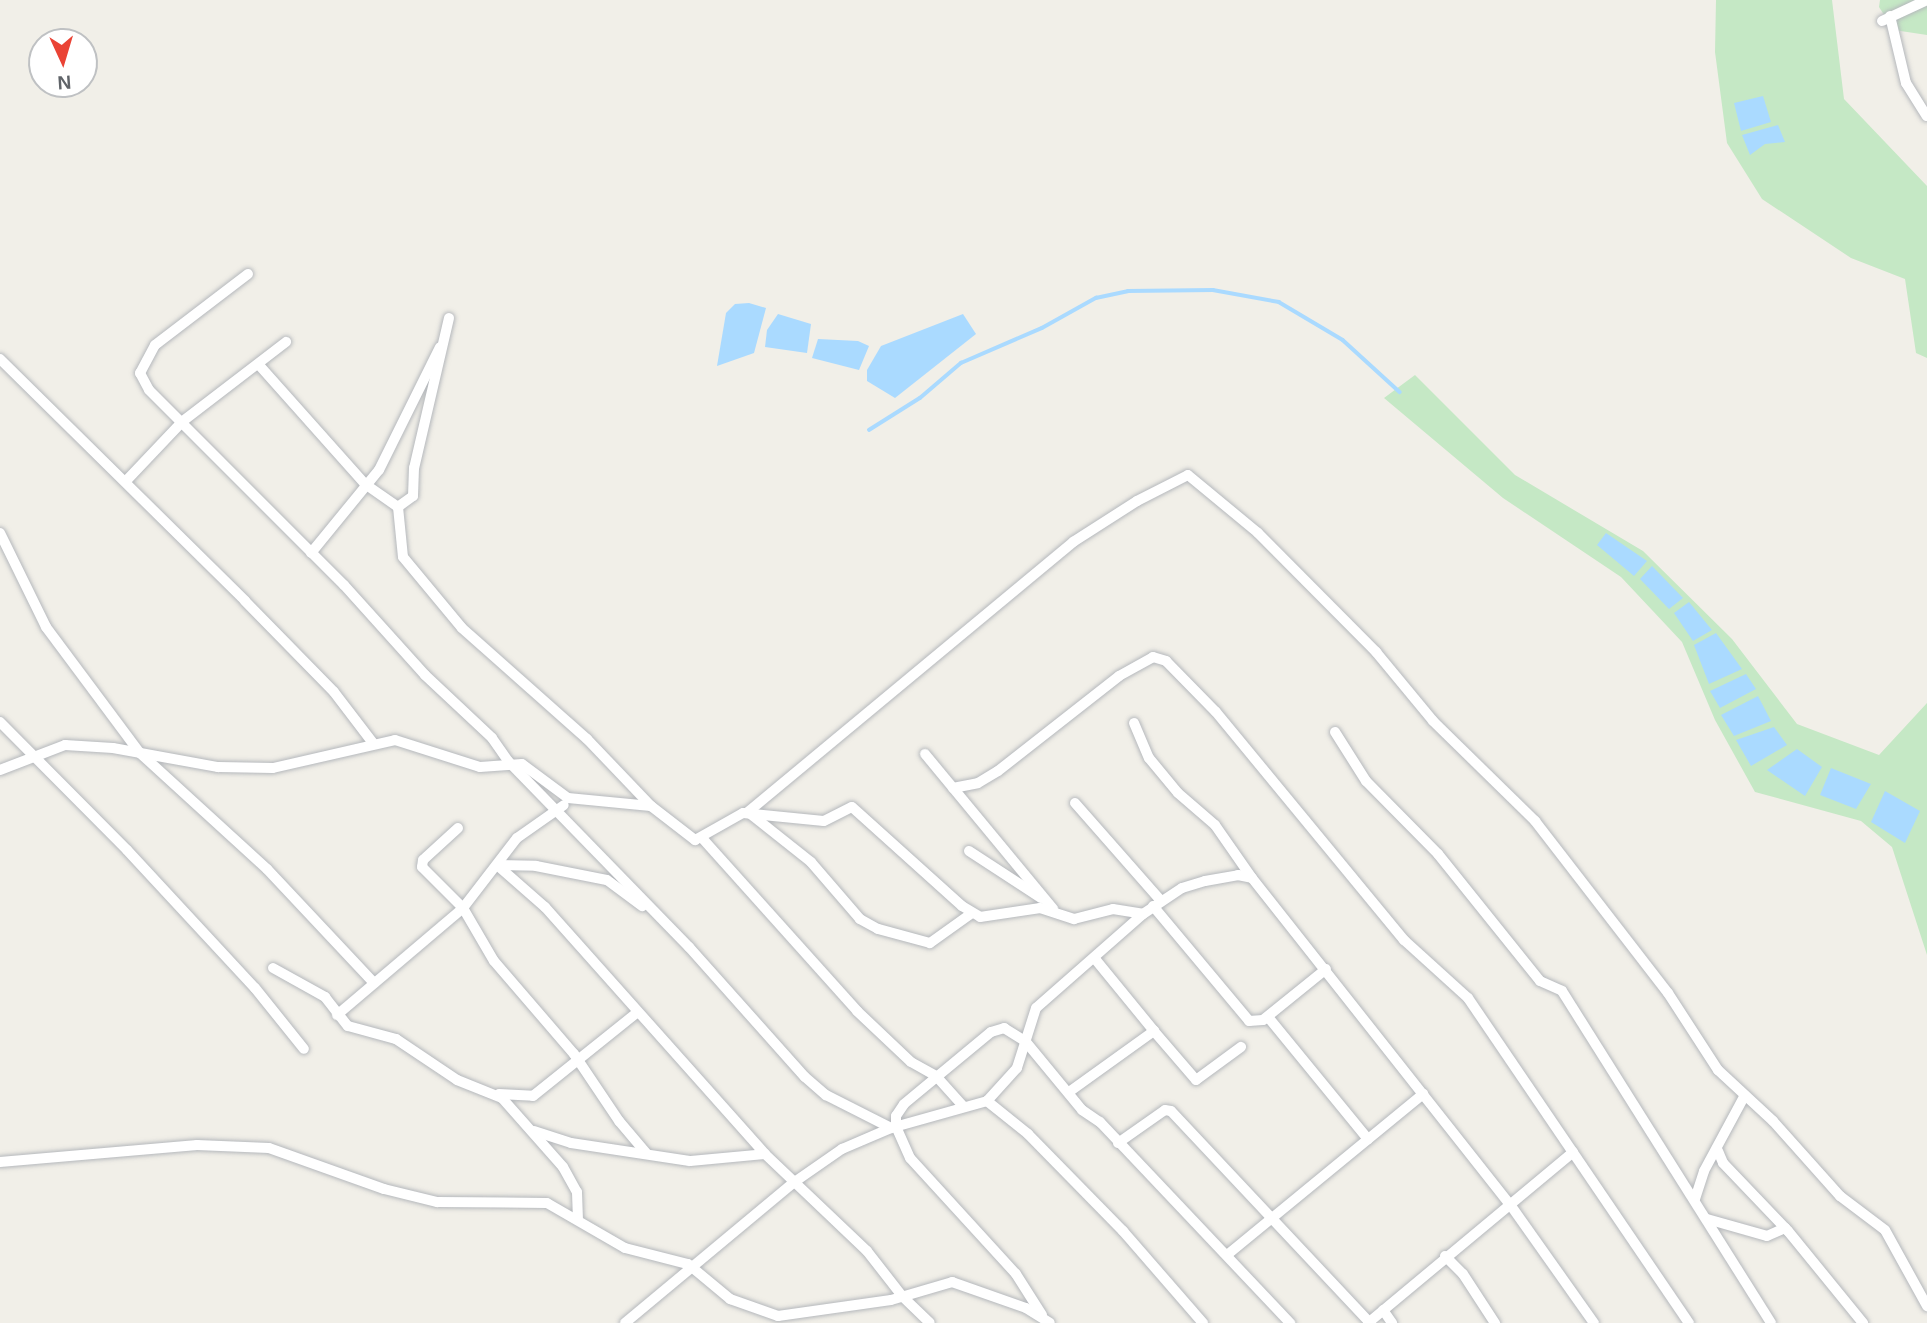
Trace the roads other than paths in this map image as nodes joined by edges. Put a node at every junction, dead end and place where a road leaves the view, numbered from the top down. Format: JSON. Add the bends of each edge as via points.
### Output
{"nodes":[{"id":1,"x":1927,"y":0,"type":"edge"},
{"id":2,"x":1927,"y":116,"type":"edge"},
{"id":3,"x":248,"y":274,"type":"dead end"},
{"id":4,"x":449,"y":318,"type":"dead end"},
{"id":5,"x":286,"y":342,"type":"dead end"},
{"id":6,"x":441,"y":344,"type":"junction"},
{"id":7,"x":0,"y":359,"type":"edge"},
{"id":8,"x":259,"y":365,"type":"junction"},
{"id":9,"x":183,"y":421,"type":"junction"},
{"id":10,"x":126,"y":481,"type":"junction"},
{"id":11,"x":368,"y":486,"type":"junction"},
{"id":12,"x":398,"y":508,"type":"junction"},
{"id":13,"x":0,"y":533,"type":"edge"},
{"id":14,"x":312,"y":553,"type":"junction"},
{"id":15,"x":0,"y":722,"type":"edge"},
{"id":16,"x":1134,"y":723,"type":"dead end"},
{"id":17,"x":1335,"y":732,"type":"dead end"},
{"id":18,"x":373,"y":743,"type":"junction"},
{"id":19,"x":140,"y":753,"type":"junction"},
{"id":20,"x":925,"y":754,"type":"dead end"},
{"id":21,"x":34,"y":757,"type":"junction"},
{"id":22,"x":509,"y":762,"type":"junction"},
{"id":23,"x":0,"y":771,"type":"edge"},
{"id":24,"x":953,"y":788,"type":"junction"},
{"id":25,"x":575,"y":799,"type":"junction"},
{"id":26,"x":1076,"y":803,"type":"dead end"},
{"id":27,"x":651,"y":806,"type":"junction"},
{"id":28,"x":558,"y":809,"type":"junction"},
{"id":29,"x":748,"y":813,"type":"junction"},
{"id":30,"x":458,"y":828,"type":"dead end"},
{"id":31,"x":702,"y":838,"type":"junction"},
{"id":32,"x":969,"y":851,"type":"dead end"},
{"id":33,"x":497,"y":865,"type":"junction"},
{"id":34,"x":1252,"y":878,"type":"junction"},
{"id":35,"x":1044,"y":899,"type":"junction"},
{"id":36,"x":1157,"y":903,"type":"junction"},
{"id":37,"x":463,"y":908,"type":"junction"},
{"id":38,"x":1053,"y":909,"type":"junction"},
{"id":39,"x":972,"y":913,"type":"junction"},
{"id":40,"x":1143,"y":914,"type":"junction"},
{"id":41,"x":669,"y":927,"type":"junction"},
{"id":42,"x":1095,"y":959,"type":"junction"},
{"id":43,"x":273,"y":968,"type":"dead end"},
{"id":44,"x":1326,"y":969,"type":"junction"},
{"id":45,"x":374,"y":983,"type":"junction"},
{"id":46,"x":638,"y":1012,"type":"junction"},
{"id":47,"x":337,"y":1015,"type":"junction"},
{"id":48,"x":1268,"y":1017,"type":"junction"},
{"id":49,"x":1153,"y":1030,"type":"junction"},
{"id":50,"x":1026,"y":1042,"type":"junction"},
{"id":51,"x":1241,"y":1047,"type":"dead end"},
{"id":52,"x":304,"y":1049,"type":"dead end"},
{"id":53,"x":579,"y":1060,"type":"junction"},
{"id":54,"x":936,"y":1076,"type":"junction"},
{"id":55,"x":1069,"y":1093,"type":"junction"},
{"id":56,"x":496,"y":1094,"type":"junction"},
{"id":57,"x":1423,"y":1094,"type":"junction"},
{"id":58,"x":1745,"y":1095,"type":"junction"},
{"id":59,"x":987,"y":1101,"type":"junction"},
{"id":60,"x":963,"y":1106,"type":"junction"},
{"id":61,"x":893,"y":1127,"type":"junction"},
{"id":62,"x":532,"y":1130,"type":"junction"},
{"id":63,"x":1368,"y":1139,"type":"junction"},
{"id":64,"x":1118,"y":1143,"type":"junction"},
{"id":65,"x":1718,"y":1150,"type":"junction"},
{"id":66,"x":1573,"y":1152,"type":"junction"},
{"id":67,"x":646,"y":1153,"type":"junction"},
{"id":68,"x":765,"y":1154,"type":"junction"},
{"id":69,"x":0,"y":1162,"type":"edge"},
{"id":70,"x":793,"y":1183,"type":"junction"},
{"id":71,"x":1695,"y":1199,"type":"junction"},
{"id":72,"x":1509,"y":1203,"type":"junction"},
{"id":73,"x":1273,"y":1217,"type":"junction"},
{"id":74,"x":578,"y":1218,"type":"junction"},
{"id":75,"x":1707,"y":1219,"type":"junction"},
{"id":76,"x":1785,"y":1228,"type":"junction"},
{"id":77,"x":1227,"y":1255,"type":"junction"},
{"id":78,"x":1445,"y":1256,"type":"junction"},
{"id":79,"x":694,"y":1268,"type":"junction"},
{"id":80,"x":903,"y":1297,"type":"junction"},
{"id":81,"x":1927,"y":1306,"type":"edge"},
{"id":82,"x":1383,"y":1310,"type":"junction"},
{"id":83,"x":1047,"y":1320,"type":"edge"},
{"id":84,"x":1369,"y":1322,"type":"edge"},
{"id":85,"x":1687,"y":1322,"type":"edge"},
{"id":86,"x":625,"y":1323,"type":"edge"},
{"id":87,"x":930,"y":1323,"type":"edge"},
{"id":88,"x":1203,"y":1323,"type":"edge"},
{"id":89,"x":1290,"y":1323,"type":"edge"},
{"id":90,"x":1392,"y":1323,"type":"edge"},
{"id":91,"x":1495,"y":1323,"type":"edge"},
{"id":92,"x":1594,"y":1323,"type":"edge"},
{"id":93,"x":1771,"y":1323,"type":"edge"},
{"id":94,"x":1863,"y":1323,"type":"edge"}],
"edges":[{"from":1,"to":2,"type":"street","via":[[1886,19],[1900,68]]},
{"from":3,"to":9,"type":"street","via":[[155,345],[144,363],[140,373],[149,390]]},
{"from":4,"to":6,"type":"street"},
{"from":5,"to":8,"type":"street"},
{"from":6,"to":11,"type":"street"},
{"from":6,"to":12,"type":"street","via":[[436,388],[414,468],[413,496]]},
{"from":7,"to":10,"type":"street"},
{"from":8,"to":9,"type":"street"},
{"from":8,"to":11,"type":"street"},
{"from":9,"to":10,"type":"street"},
{"from":9,"to":14,"type":"street"},
{"from":10,"to":18,"type":"street","via":[[334,692]]},
{"from":11,"to":12,"type":"street"},
{"from":11,"to":14,"type":"street"},
{"from":12,"to":27,"type":"street","via":[[403,557],[462,628],[587,739]]},
{"from":13,"to":19,"type":"street","via":[[46,627]]},
{"from":14,"to":22,"type":"street","via":[[425,675],[492,738]]},
{"from":15,"to":21,"type":"street"},
{"from":16,"to":34,"type":"street","via":[[1149,758],[1178,793],[1215,825]]},
{"from":17,"to":71,"type":"street","via":[[1366,781],[1438,854],[1540,981],[1562,991]]},
{"from":18,"to":19,"type":"street","via":[[273,768],[218,767]]},
{"from":18,"to":22,"type":"street","via":[[394,740],[424,746],[480,766]]},
{"from":19,"to":21,"type":"street","via":[[65,745]]},
{"from":19,"to":45,"type":"street","via":[[267,869]]},
{"from":20,"to":24,"type":"street"},
{"from":21,"to":23,"type":"street"},
{"from":21,"to":52,"type":"street","via":[[255,988]]},
{"from":22,"to":25,"type":"street","via":[[522,764]]},
{"from":22,"to":28,"type":"street"},
{"from":24,"to":35,"type":"street"},
{"from":24,"to":66,"type":"street","via":[[978,783],[998,771],[1119,676],[1153,657],[1166,661],[1216,712],[1404,940],[1458,985]]},
{"from":25,"to":27,"type":"street"},
{"from":25,"to":28,"type":"street"},
{"from":26,"to":36,"type":"street"},
{"from":27,"to":31,"type":"street","via":[[689,838]]},
{"from":28,"to":33,"type":"street","via":[[517,838]]},
{"from":28,"to":41,"type":"street"},
{"from":29,"to":31,"type":"street"},
{"from":29,"to":39,"type":"street","via":[[824,821],[846,808],[857,808],[906,858]]},
{"from":29,"to":39,"type":"street","via":[[811,862],[860,919],[878,929],[930,943]]},
{"from":29,"to":58,"type":"street","via":[[1073,542],[1188,475],[1258,533],[1376,652],[1433,720],[1535,821],[1668,993],[1718,1070]]},
{"from":30,"to":37,"type":"street","via":[[422,862]]},
{"from":31,"to":54,"type":"street","via":[[857,1010],[911,1062]]},
{"from":32,"to":35,"type":"street"},
{"from":33,"to":37,"type":"street"},
{"from":33,"to":41,"type":"street","via":[[536,866],[607,880]]},
{"from":33,"to":46,"type":"street","via":[[545,907]]},
{"from":34,"to":36,"type":"street","via":[[1238,875],[1205,881]]},
{"from":34,"to":44,"type":"street"},
{"from":35,"to":38,"type":"street"},
{"from":36,"to":40,"type":"street"},
{"from":36,"to":48,"type":"street","via":[[1244,1017],[1255,1022]]},
{"from":37,"to":45,"type":"street"},
{"from":37,"to":53,"type":"street","via":[[494,961]]},
{"from":38,"to":39,"type":"street","via":[[985,917]]},
{"from":38,"to":40,"type":"street","via":[[1074,919],[1113,909]]},
{"from":40,"to":42,"type":"street"},
{"from":41,"to":61,"type":"street","via":[[805,1077],[838,1102]]},
{"from":42,"to":49,"type":"street"},
{"from":42,"to":50,"type":"street","via":[[1037,1008]]},
{"from":43,"to":47,"type":"street","via":[[325,997]]},
{"from":44,"to":48,"type":"street"},
{"from":44,"to":57,"type":"street"},
{"from":45,"to":47,"type":"street"},
{"from":46,"to":53,"type":"street"},
{"from":46,"to":68,"type":"street"},
{"from":47,"to":56,"type":"street","via":[[357,1030],[396,1039],[471,1088]]},
{"from":48,"to":63,"type":"street"},
{"from":49,"to":51,"type":"street","via":[[1196,1080]]},
{"from":49,"to":55,"type":"street"},
{"from":50,"to":54,"type":"street","via":[[1004,1028],[990,1032]]},
{"from":50,"to":55,"type":"street"},
{"from":50,"to":59,"type":"street","via":[[1009,1081]]},
{"from":53,"to":56,"type":"street","via":[[533,1096]]},
{"from":53,"to":67,"type":"street","via":[[618,1121]]},
{"from":54,"to":60,"type":"street"},
{"from":54,"to":61,"type":"street","via":[[904,1104]]},
{"from":55,"to":64,"type":"street"},
{"from":56,"to":62,"type":"street"},
{"from":57,"to":63,"type":"street"},
{"from":57,"to":72,"type":"street"},
{"from":58,"to":65,"type":"street"},
{"from":58,"to":81,"type":"street","via":[[1840,1196],[1885,1230]]},
{"from":59,"to":60,"type":"street"},
{"from":59,"to":88,"type":"street","via":[[1028,1134],[1123,1231]]},
{"from":60,"to":61,"type":"street"},
{"from":61,"to":70,"type":"street","via":[[842,1149]]},
{"from":61,"to":83,"type":"street","via":[[910,1158],[1016,1274]]},
{"from":62,"to":67,"type":"street","via":[[582,1145]]},
{"from":62,"to":74,"type":"street","via":[[573,1185]]},
{"from":63,"to":73,"type":"street"},
{"from":64,"to":73,"type":"street","via":[[1165,1110],[1171,1111]]},
{"from":64,"to":77,"type":"street"},
{"from":65,"to":71,"type":"street","via":[[1703,1171]]},
{"from":65,"to":76,"type":"street","via":[[1723,1163]]},
{"from":66,"to":72,"type":"street"},
{"from":66,"to":85,"type":"street"},
{"from":67,"to":68,"type":"street","via":[[690,1161]]},
{"from":68,"to":70,"type":"street"},
{"from":69,"to":74,"type":"street","via":[[197,1145],[268,1148],[322,1163],[384,1189],[437,1202],[547,1203]]},
{"from":70,"to":79,"type":"street"},
{"from":70,"to":80,"type":"street","via":[[867,1251]]},
{"from":71,"to":75,"type":"street"},
{"from":72,"to":78,"type":"street"},
{"from":72,"to":92,"type":"street"},
{"from":73,"to":77,"type":"street"},
{"from":73,"to":84,"type":"street"},
{"from":74,"to":79,"type":"street","via":[[625,1248]]},
{"from":75,"to":76,"type":"street","via":[[1767,1236]]},
{"from":75,"to":93,"type":"street"},
{"from":76,"to":94,"type":"street"},
{"from":77,"to":89,"type":"street"},
{"from":78,"to":82,"type":"street"},
{"from":78,"to":91,"type":"street","via":[[1464,1275]]},
{"from":79,"to":80,"type":"street","via":[[730,1299],[782,1317]]},
{"from":79,"to":86,"type":"street"},
{"from":80,"to":83,"type":"street","via":[[952,1282]]},
{"from":80,"to":87,"type":"street"},
{"from":82,"to":84,"type":"street"},
{"from":82,"to":90,"type":"street"}]}
